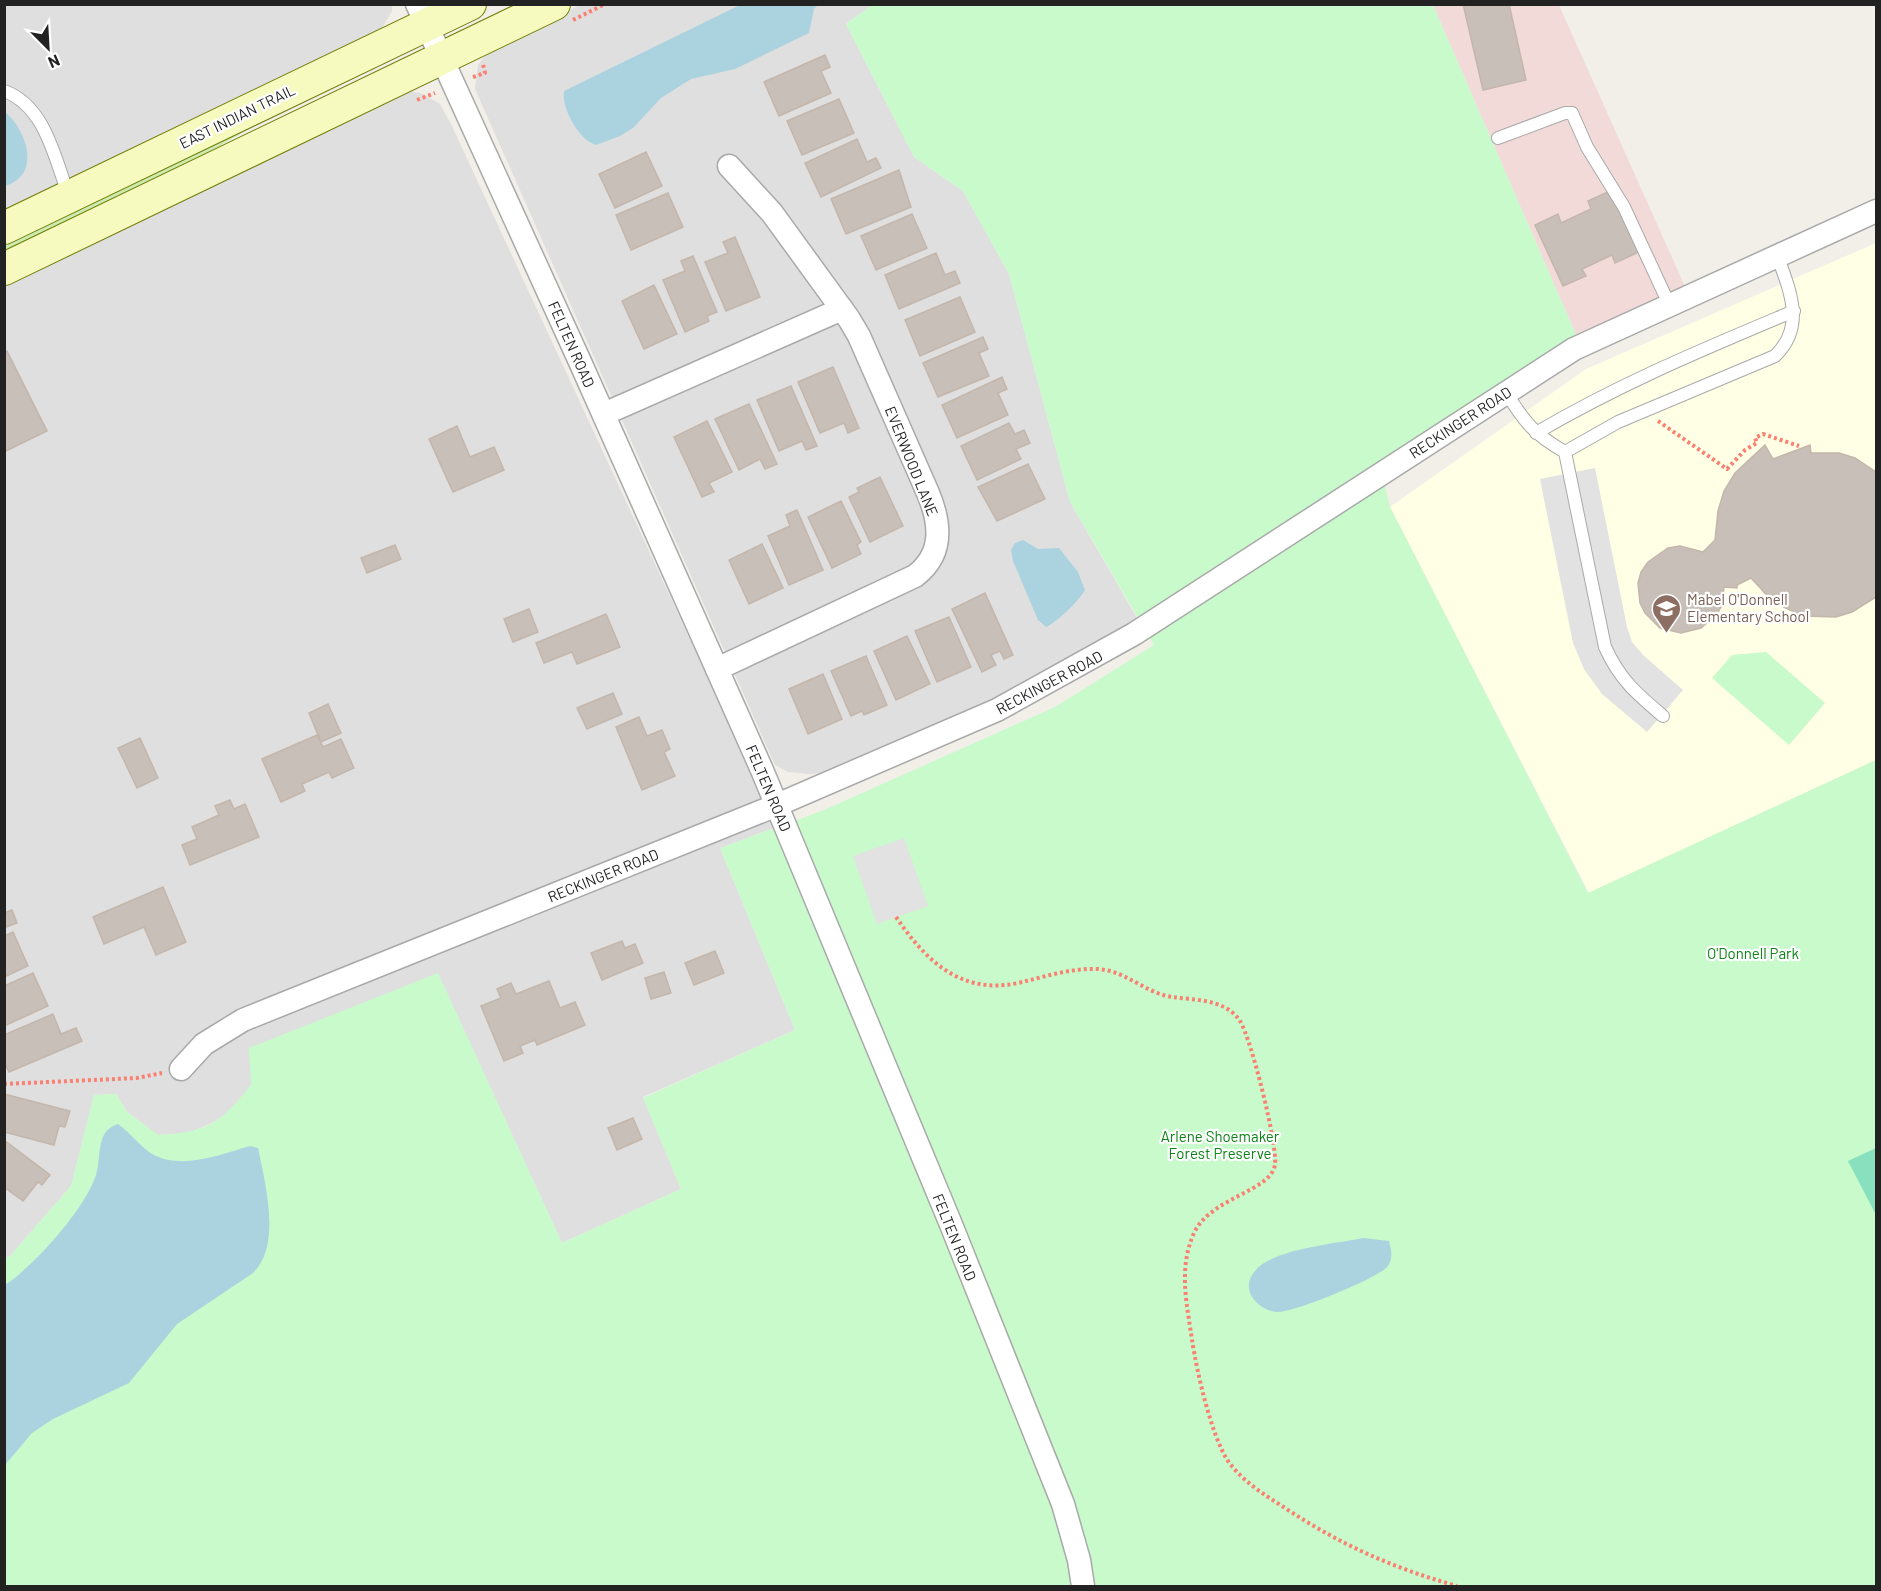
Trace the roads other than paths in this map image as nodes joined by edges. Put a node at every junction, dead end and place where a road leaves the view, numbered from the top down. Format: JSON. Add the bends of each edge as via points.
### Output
{"nodes":[{"id":1,"x":470,"y":4,"type":"edge"},
{"id":2,"x":554,"y":4,"type":"edge"},
{"id":3,"x":421,"y":15,"type":"edge"},
{"id":4,"x":442,"y":58,"type":"junction"},
{"id":5,"x":4,"y":91,"type":"edge"},
{"id":6,"x":1498,"y":138,"type":"dead end"},
{"id":7,"x":729,"y":166,"type":"dead end"},
{"id":8,"x":69,"y":196,"type":"junction"},
{"id":9,"x":1876,"y":211,"type":"edge"},
{"id":10,"x":4,"y":228,"type":"edge"},
{"id":11,"x":1777,"y":255,"type":"junction"},
{"id":12,"x":4,"y":269,"type":"edge"},
{"id":13,"x":1669,"y":304,"type":"junction"},
{"id":14,"x":842,"y":309,"type":"junction"},
{"id":15,"x":1794,"y":311,"type":"junction"},
{"id":16,"x":1506,"y":392,"type":"junction"},
{"id":17,"x":604,"y":414,"type":"junction"},
{"id":18,"x":1536,"y":433,"type":"junction"},
{"id":19,"x":1565,"y":452,"type":"junction"},
{"id":20,"x":717,"y":669,"type":"junction"},
{"id":21,"x":1663,"y":716,"type":"dead end"},
{"id":22,"x":777,"y":805,"type":"junction"},
{"id":23,"x":181,"y":1069,"type":"road end"},
{"id":24,"x":1083,"y":1587,"type":"edge"}],
"edges":[{"from":1,"to":3,"type":"main road","name":"EAST INDIAN TRAIL"},
{"from":2,"to":4,"type":"main road"},
{"from":3,"to":4,"type":"street","name":"FELTEN ROAD"},
{"from":3,"to":8,"type":"main road","name":"EAST INDIAN TRAIL"},
{"from":4,"to":12,"type":"main road"},
{"from":4,"to":17,"type":"street","name":"FELTEN ROAD"},
{"from":5,"to":8,"type":"lane","via":[[34,112],[48,137]]},
{"from":6,"to":13,"type":"lane","via":[[1572,113]]},
{"from":7,"to":14,"type":"street","name":"EVERWOOD LANE","via":[[772,213]]},
{"from":8,"to":10,"type":"main road","name":"EAST INDIAN TRAIL"},
{"from":9,"to":11,"type":"street","name":"RECKINGER ROAD"},
{"from":11,"to":13,"type":"street","name":"RECKINGER ROAD"},
{"from":11,"to":15,"type":"lane"},
{"from":13,"to":16,"type":"street","name":"RECKINGER ROAD","via":[[1574,349]]},
{"from":14,"to":17,"type":"street"},
{"from":14,"to":20,"type":"street","name":"EVERWOOD LANE","via":[[859,336],[936,512],[938,546],[924,569],[898,586]]},
{"from":15,"to":18,"type":"lane","via":[[1643,375]]},
{"from":15,"to":19,"type":"lane","via":[[1790,336],[1775,356],[1618,422]]},
{"from":16,"to":18,"type":"lane","via":[[1524,423]]},
{"from":16,"to":22,"type":"street","name":"RECKINGER ROAD","via":[[1080,666],[997,710]]},
{"from":17,"to":20,"type":"street","name":"FELTEN ROAD"},
{"from":18,"to":19,"type":"lane"},
{"from":19,"to":21,"type":"lane","via":[[1605,647],[1628,686]]},
{"from":20,"to":22,"type":"street","name":"FELTEN ROAD"},
{"from":22,"to":23,"type":"street","name":"RECKINGER ROAD","via":[[243,1020],[204,1044]]},
{"from":22,"to":24,"type":"street","name":"FELTEN ROAD","via":[[1063,1504]]}]}
